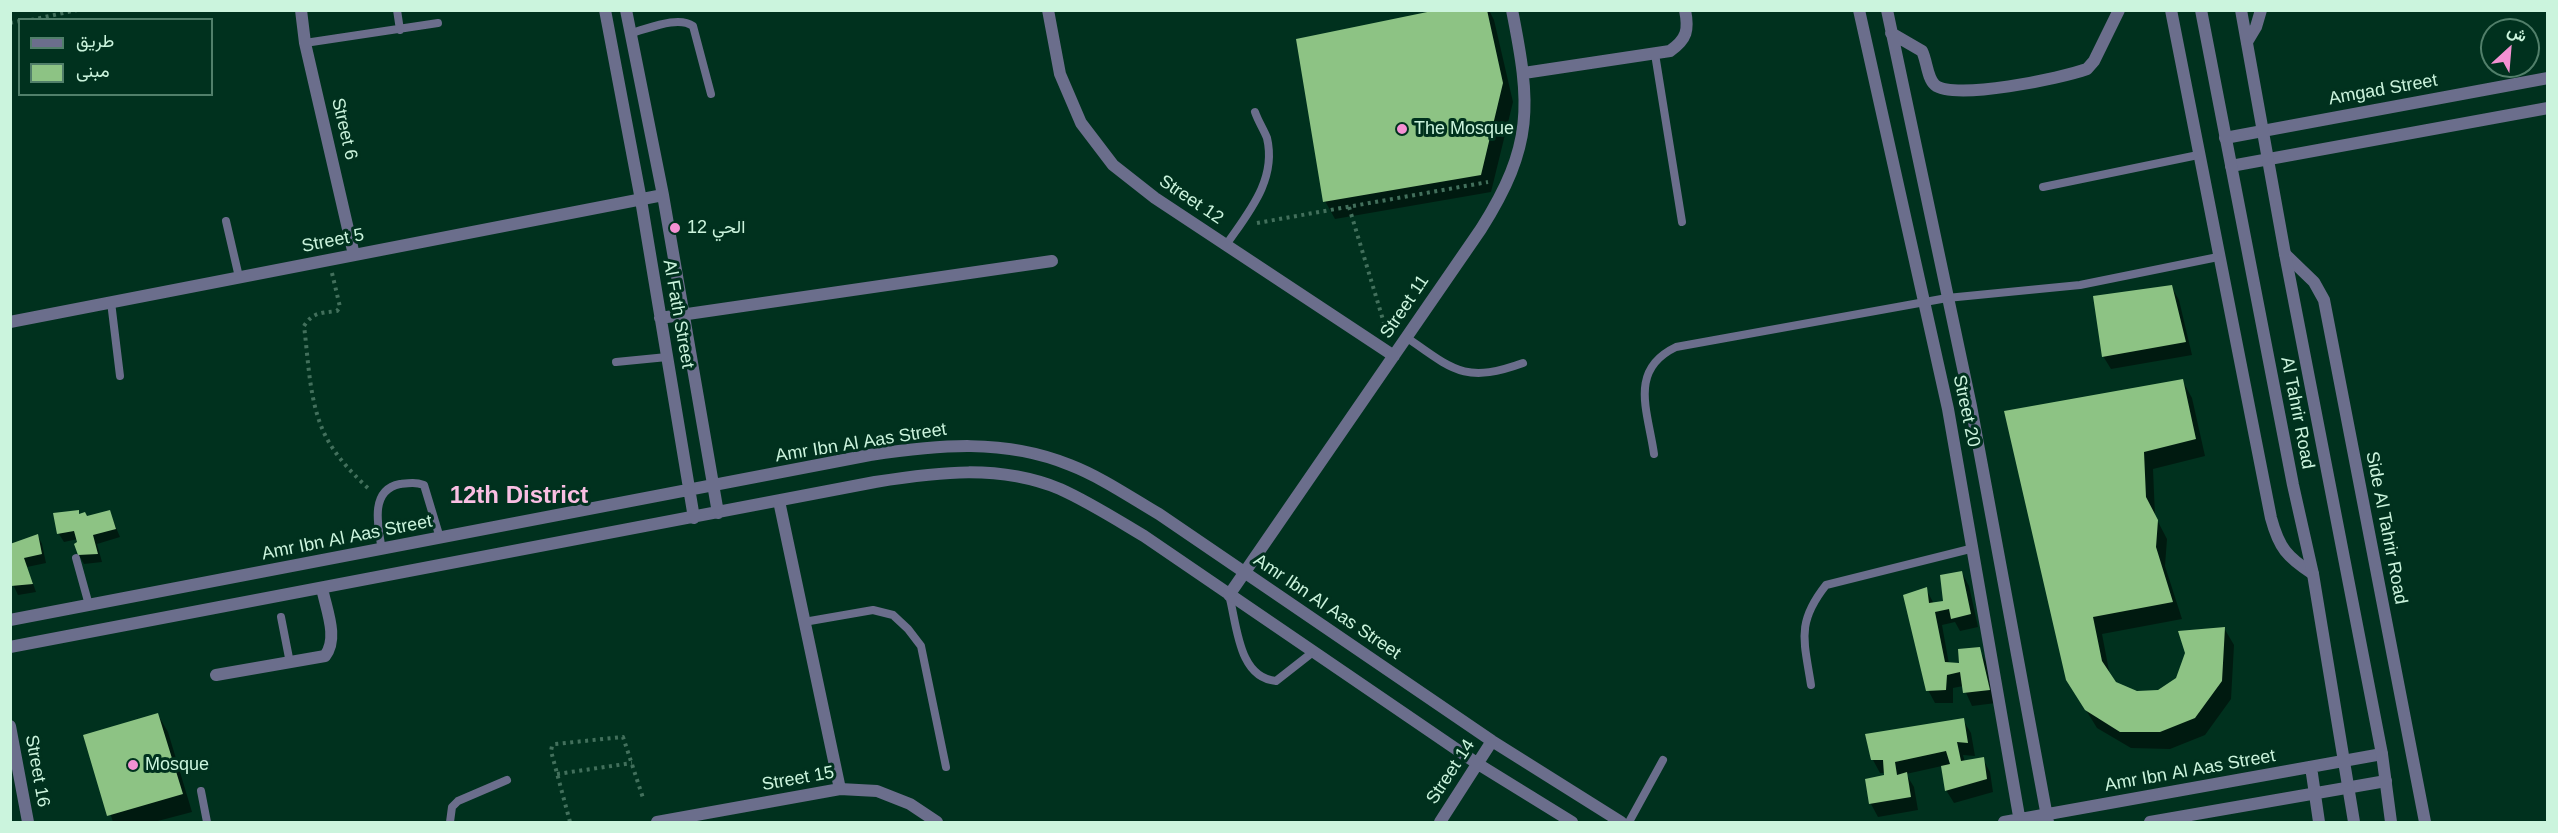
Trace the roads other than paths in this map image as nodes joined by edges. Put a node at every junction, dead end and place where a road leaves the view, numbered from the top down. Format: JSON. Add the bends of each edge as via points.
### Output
{"nodes":[{"id":1,"x":301,"y":10,"type":"edge"},
{"id":2,"x":397,"y":10,"type":"edge"},
{"id":3,"x":605,"y":10,"type":"edge"},
{"id":4,"x":626,"y":10,"type":"edge"},
{"id":5,"x":1048,"y":10,"type":"edge"},
{"id":6,"x":1512,"y":10,"type":"edge"},
{"id":7,"x":1685,"y":10,"type":"edge"},
{"id":8,"x":1860,"y":10,"type":"edge"},
{"id":9,"x":1887,"y":10,"type":"edge"},
{"id":10,"x":2119,"y":10,"type":"edge"},
{"id":11,"x":2171,"y":10,"type":"edge"},
{"id":12,"x":2201,"y":10,"type":"edge"},
{"id":13,"x":2241,"y":10,"type":"edge"},
{"id":14,"x":2261,"y":10,"type":"edge"},
{"id":15,"x":438,"y":23,"type":"dead end"},
{"id":16,"x":400,"y":30,"type":"junction"},
{"id":17,"x":631,"y":33,"type":"junction"},
{"id":18,"x":1891,"y":33,"type":"junction"},
{"id":19,"x":2247,"y":42,"type":"junction"},
{"id":20,"x":305,"y":43,"type":"junction"},
{"id":21,"x":1655,"y":54,"type":"junction"},
{"id":22,"x":1524,"y":73,"type":"junction"},
{"id":23,"x":2547,"y":78,"type":"edge"},
{"id":24,"x":711,"y":94,"type":"dead end"},
{"id":25,"x":2547,"y":108,"type":"edge"},
{"id":26,"x":1255,"y":112,"type":"dead end"},
{"id":27,"x":2263,"y":131,"type":"junction"},
{"id":28,"x":2225,"y":138,"type":"junction"},
{"id":29,"x":2198,"y":155,"type":"junction"},
{"id":30,"x":2268,"y":159,"type":"junction"},
{"id":31,"x":2231,"y":166,"type":"junction"},
{"id":32,"x":2043,"y":187,"type":"dead end"},
{"id":33,"x":663,"y":195,"type":"junction"},
{"id":34,"x":641,"y":200,"type":"junction"},
{"id":35,"x":226,"y":221,"type":"dead end"},
{"id":36,"x":1682,"y":222,"type":"dead end"},
{"id":37,"x":1226,"y":244,"type":"junction"},
{"id":38,"x":2285,"y":254,"type":"junction"},
{"id":39,"x":354,"y":255,"type":"junction"},
{"id":40,"x":2218,"y":257,"type":"junction"},
{"id":41,"x":1052,"y":261,"type":"dead end"},
{"id":42,"x":239,"y":278,"type":"junction"},
{"id":43,"x":1947,"y":298,"type":"junction"},
{"id":44,"x":111,"y":302,"type":"junction"},
{"id":45,"x":1923,"y":303,"type":"junction"},
{"id":46,"x":683,"y":314,"type":"junction"},
{"id":47,"x":660,"y":318,"type":"junction"},
{"id":48,"x":10,"y":322,"type":"edge"},
{"id":49,"x":1406,"y":337,"type":"junction"},
{"id":50,"x":1394,"y":356,"type":"junction"},
{"id":51,"x":667,"y":357,"type":"junction"},
{"id":52,"x":616,"y":362,"type":"dead end"},
{"id":53,"x":1523,"y":363,"type":"dead end"},
{"id":54,"x":120,"y":376,"type":"dead end"},
{"id":55,"x":1654,"y":454,"type":"dead end"},
{"id":56,"x":713,"y":487,"type":"junction"},
{"id":57,"x":690,"y":491,"type":"junction"},
{"id":58,"x":779,"y":501,"type":"junction"},
{"id":59,"x":718,"y":513,"type":"junction"},
{"id":60,"x":694,"y":518,"type":"junction"},
{"id":61,"x":440,"y":538,"type":"junction"},
{"id":62,"x":1974,"y":548,"type":"junction"},
{"id":63,"x":382,"y":550,"type":"junction"},
{"id":64,"x":76,"y":558,"type":"dead end"},
{"id":65,"x":1244,"y":573,"type":"junction"},
{"id":66,"x":2313,"y":574,"type":"junction"},
{"id":67,"x":322,"y":588,"type":"junction"},
{"id":68,"x":1229,"y":595,"type":"junction"},
{"id":69,"x":88,"y":605,"type":"junction"},
{"id":70,"x":281,"y":617,"type":"dead end"},
{"id":71,"x":10,"y":620,"type":"edge"},
{"id":72,"x":804,"y":622,"type":"junction"},
{"id":73,"x":10,"y":647,"type":"edge"},
{"id":74,"x":1313,"y":652,"type":"junction"},
{"id":75,"x":291,"y":663,"type":"junction"},
{"id":76,"x":216,"y":675,"type":"dead end"},
{"id":77,"x":1811,"y":685,"type":"dead end"},
{"id":78,"x":10,"y":726,"type":"edge"},
{"id":79,"x":1492,"y":741,"type":"junction"},
{"id":80,"x":2382,"y":754,"type":"junction"},
{"id":81,"x":1663,"y":760,"type":"dead end"},
{"id":82,"x":2342,"y":761,"type":"junction"},
{"id":83,"x":1478,"y":764,"type":"junction"},
{"id":84,"x":946,"y":767,"type":"dead end"},
{"id":85,"x":2311,"y":767,"type":"junction"},
{"id":86,"x":507,"y":780,"type":"dead end"},
{"id":87,"x":2386,"y":781,"type":"junction"},
{"id":88,"x":2347,"y":787,"type":"junction"},
{"id":89,"x":840,"y":789,"type":"junction"},
{"id":90,"x":201,"y":791,"type":"dead end"},
{"id":91,"x":2316,"y":792,"type":"junction"},
{"id":92,"x":2047,"y":818,"type":"edge"},
{"id":93,"x":2020,"y":821,"type":"edge"},
{"id":94,"x":28,"y":822,"type":"edge"},
{"id":95,"x":207,"y":822,"type":"edge"},
{"id":96,"x":450,"y":822,"type":"edge"},
{"id":97,"x":657,"y":822,"type":"edge"},
{"id":98,"x":938,"y":822,"type":"edge"},
{"id":99,"x":1440,"y":822,"type":"edge"},
{"id":100,"x":1572,"y":822,"type":"edge"},
{"id":101,"x":1621,"y":822,"type":"edge"},
{"id":102,"x":1629,"y":822,"type":"edge"},
{"id":103,"x":2004,"y":822,"type":"edge"},
{"id":104,"x":2150,"y":822,"type":"edge"},
{"id":105,"x":2319,"y":822,"type":"edge"},
{"id":106,"x":2354,"y":822,"type":"edge"},
{"id":107,"x":2391,"y":822,"type":"edge"},
{"id":108,"x":2425,"y":822,"type":"edge"}],
"edges":[{"from":1,"to":20,"type":"street","name":"Street 6"},
{"from":2,"to":16,"type":"lane"},
{"from":3,"to":34,"type":"street","name":"Al Fath Street"},
{"from":4,"to":17,"type":"street","name":"Al Fath Street"},
{"from":5,"to":37,"type":"street","name":"Street 12","via":[[1060,74],[1081,123],[1100,148],[1113,165],[1155,198]]},
{"from":6,"to":22,"type":"street","name":"Street 11"},
{"from":7,"to":21,"type":"street","via":[[1688,29],[1682,43]]},
{"from":8,"to":45,"type":"street","name":"Street 20"},
{"from":9,"to":18,"type":"street","name":"Street 20"},
{"from":10,"to":18,"type":"street","via":[[2087,69],[1981,91],[1959,92],[1932,83],[1922,51]]},
{"from":11,"to":29,"type":"street"},
{"from":12,"to":28,"type":"street","name":"Al Tahrir Road"},
{"from":13,"to":19,"type":"street","name":"Al Tahrir Road"},
{"from":14,"to":19,"type":"street"},
{"from":15,"to":16,"type":"lane"},
{"from":16,"to":20,"type":"lane"},
{"from":17,"to":24,"type":"lane","via":[[687,21],[693,26]]},
{"from":17,"to":33,"type":"street","name":"Al Fath Street"},
{"from":18,"to":43,"type":"street","name":"Street 20"},
{"from":19,"to":27,"type":"street","name":"Al Tahrir Road"},
{"from":20,"to":39,"type":"street","name":"Street 6"},
{"from":21,"to":22,"type":"street"},
{"from":21,"to":36,"type":"lane"},
{"from":22,"to":49,"type":"street","name":"Street 11","via":[[1524,124],[1520,152],[1510,179]]},
{"from":23,"to":27,"type":"street","name":"Amgad Street"},
{"from":25,"to":30,"type":"street"},
{"from":26,"to":37,"type":"lane","via":[[1267,138],[1269,166],[1261,194]]},
{"from":27,"to":28,"type":"street","name":"Amgad Street"},
{"from":27,"to":30,"type":"street","name":"Al Tahrir Road"},
{"from":28,"to":31,"type":"street","name":"Al Tahrir Road"},
{"from":29,"to":32,"type":"lane"},
{"from":29,"to":40,"type":"street"},
{"from":30,"to":31,"type":"street"},
{"from":30,"to":38,"type":"street","name":"Al Tahrir Road"},
{"from":31,"to":66,"type":"street","name":"Al Tahrir Road"},
{"from":33,"to":34,"type":"street","name":"Street 5"},
{"from":33,"to":46,"type":"street","name":"Al Fath Street"},
{"from":34,"to":39,"type":"street","name":"Street 5"},
{"from":34,"to":47,"type":"street","name":"Al Fath Street"},
{"from":35,"to":42,"type":"lane"},
{"from":37,"to":50,"type":"street","name":"Street 12"},
{"from":38,"to":80,"type":"street","name":"Al Tahrir Road"},
{"from":38,"to":108,"type":"street","name":"Side Al Tahrir Road","via":[[2314,282],[2324,300]]},
{"from":39,"to":42,"type":"street","name":"Street 5"},
{"from":40,"to":43,"type":"lane","via":[[2080,285]]},
{"from":40,"to":66,"type":"street","via":[[2278,542],[2292,561]]},
{"from":41,"to":46,"type":"street"},
{"from":42,"to":44,"type":"street","name":"Street 5"},
{"from":43,"to":45,"type":"lane"},
{"from":43,"to":92,"type":"street","name":"Street 20","via":[[1981,456]]},
{"from":44,"to":48,"type":"street","name":"Street 5"},
{"from":44,"to":54,"type":"lane"},
{"from":45,"to":55,"type":"lane","via":[[1676,347],[1661,354],[1644,382]]},
{"from":45,"to":62,"type":"street","name":"Street 20"},
{"from":46,"to":47,"type":"street"},
{"from":46,"to":56,"type":"street","name":"Al Fath Street"},
{"from":47,"to":51,"type":"street","name":"Al Fath Street"},
{"from":49,"to":50,"type":"street","name":"Street 11"},
{"from":49,"to":53,"type":"lane","via":[[1452,370],[1476,374]]},
{"from":50,"to":65,"type":"street","name":"Street 11"},
{"from":51,"to":52,"type":"lane"},
{"from":51,"to":57,"type":"street","name":"Al Fath Street"},
{"from":56,"to":57,"type":"street","name":"Amr Ibn Al Aas Street"},
{"from":56,"to":59,"type":"street","name":"Al Fath Street"},
{"from":56,"to":65,"type":"street","name":"Amr Ibn Al Aas Street","via":[[934,446],[980,444],[1026,450],[1113,486]]},
{"from":57,"to":60,"type":"street","name":"Al Fath Street"},
{"from":57,"to":61,"type":"street","name":"Amr Ibn Al Aas Street"},
{"from":58,"to":59,"type":"street"},
{"from":58,"to":68,"type":"street","via":[[936,473],[979,471],[1020,477],[1060,489],[1099,510]]},
{"from":58,"to":72,"type":"street"},
{"from":59,"to":60,"type":"street"},
{"from":60,"to":67,"type":"street"},
{"from":61,"to":63,"type":"street","name":"Amr Ibn Al Aas Street"},
{"from":61,"to":63,"type":"lane","via":[[424,485],[414,482],[391,486],[380,498],[377,515]]},
{"from":62,"to":77,"type":"lane","via":[[1826,585],[1811,604],[1804,629]]},
{"from":62,"to":93,"type":"street","name":"Street 20"},
{"from":63,"to":69,"type":"street","name":"Amr Ibn Al Aas Street"},
{"from":64,"to":69,"type":"lane"},
{"from":65,"to":68,"type":"street","name":"Street 11"},
{"from":65,"to":79,"type":"street","name":"Amr Ibn Al Aas Street"},
{"from":66,"to":82,"type":"street","name":"Al Tahrir Road"},
{"from":67,"to":73,"type":"street"},
{"from":67,"to":75,"type":"street","via":[[331,649],[325,656]]},
{"from":68,"to":74,"type":"street"},
{"from":68,"to":74,"type":"lane","via":[[1249,668],[1266,680],[1276,681]]},
{"from":69,"to":71,"type":"street","name":"Amr Ibn Al Aas Street"},
{"from":70,"to":75,"type":"lane"},
{"from":72,"to":84,"type":"lane","via":[[873,610],[893,615],[908,629],[921,646]]},
{"from":72,"to":89,"type":"street"},
{"from":74,"to":83,"type":"street"},
{"from":75,"to":76,"type":"street"},
{"from":78,"to":94,"type":"street","name":"Street 16"},
{"from":79,"to":83,"type":"street","name":"Street 14"},
{"from":79,"to":101,"type":"street","name":"Amr Ibn Al Aas Street"},
{"from":80,"to":82,"type":"street","name":"Amr Ibn Al Aas Street"},
{"from":80,"to":87,"type":"street","name":"Al Tahrir Road"},
{"from":81,"to":102,"type":"lane"},
{"from":82,"to":85,"type":"street","name":"Amr Ibn Al Aas Street"},
{"from":82,"to":88,"type":"street","name":"Al Tahrir Road"},
{"from":83,"to":99,"type":"street","name":"Street 14"},
{"from":83,"to":100,"type":"street"},
{"from":85,"to":91,"type":"street"},
{"from":85,"to":92,"type":"street","name":"Amr Ibn Al Aas Street"},
{"from":86,"to":96,"type":"lane","via":[[458,801],[452,807]]},
{"from":87,"to":88,"type":"street"},
{"from":87,"to":107,"type":"street","name":"Al Tahrir Road"},
{"from":88,"to":91,"type":"street"},
{"from":88,"to":106,"type":"street","name":"Al Tahrir Road"},
{"from":89,"to":97,"type":"street","name":"Street 15"},
{"from":89,"to":98,"type":"street","name":"Street 15","via":[[877,791],[910,804]]},
{"from":90,"to":95,"type":"lane"},
{"from":91,"to":104,"type":"street"},
{"from":91,"to":105,"type":"street"},
{"from":92,"to":93,"type":"street","name":"Amr Ibn Al Aas Street"},
{"from":93,"to":103,"type":"street","name":"Amr Ibn Al Aas Street"}]}
